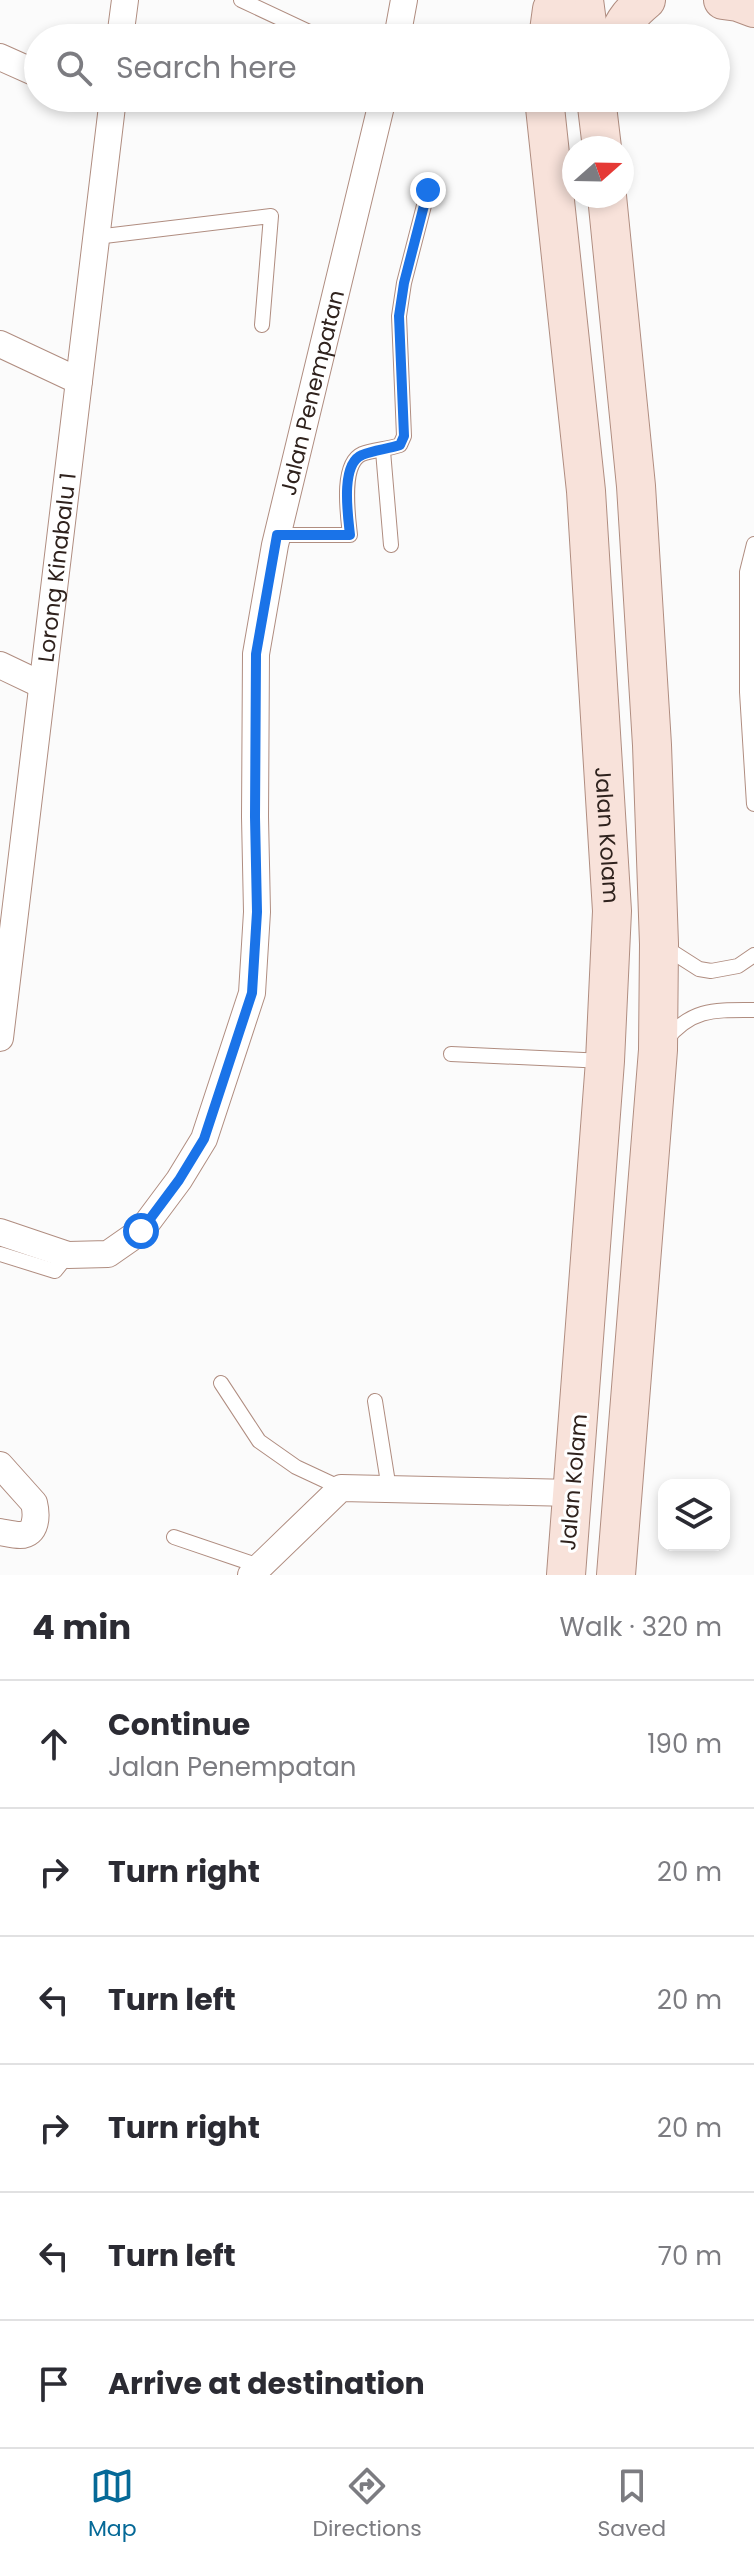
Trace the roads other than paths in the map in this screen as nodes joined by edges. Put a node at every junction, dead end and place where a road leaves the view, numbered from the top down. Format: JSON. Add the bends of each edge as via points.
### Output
{"nodes":[{"id":1,"x":125,"y":0,"type":"edge"},
{"id":2,"x":241,"y":0,"type":"edge"},
{"id":3,"x":404,"y":0,"type":"edge"},
{"id":4,"x":533,"y":0,"type":"edge"},
{"id":5,"x":646,"y":0,"type":"edge"},
{"id":6,"x":579,"y":9,"type":"edge"},
{"id":7,"x":122,"y":24,"type":"edge"},
{"id":8,"x":292,"y":24,"type":"edge"},
{"id":9,"x":400,"y":24,"type":"edge"},
{"id":10,"x":536,"y":24,"type":"edge"},
{"id":11,"x":550,"y":24,"type":"edge"},
{"id":12,"x":624,"y":24,"type":"edge"},
{"id":13,"x":0,"y":57,"type":"edge"},
{"id":14,"x":24,"y":68,"type":"edge"},
{"id":15,"x":105,"y":112,"type":"edge"},
{"id":16,"x":380,"y":112,"type":"edge"},
{"id":17,"x":545,"y":112,"type":"edge"},
{"id":18,"x":598,"y":112,"type":"edge"},
{"id":19,"x":606,"y":112,"type":"edge"},
{"id":20,"x":601,"y":136,"type":"edge"},
{"id":21,"x":604,"y":136,"type":"edge"},
{"id":22,"x":428,"y":190,"type":"dead end"},
{"id":23,"x":608,"y":208,"type":"edge"},
{"id":24,"x":96,"y":237,"type":"junction"},
{"id":25,"x":262,"y":325,"type":"dead end"},
{"id":26,"x":0,"y":344,"type":"edge"},
{"id":27,"x":79,"y":381,"type":"junction"},
{"id":28,"x":383,"y":451,"type":"junction"},
{"id":29,"x":277,"y":535,"type":"junction"},
{"id":30,"x":754,"y":544,"type":"edge"},
{"id":31,"x":391,"y":545,"type":"dead end"},
{"id":32,"x":0,"y":665,"type":"edge"},
{"id":33,"x":42,"y":685,"type":"junction"},
{"id":34,"x":754,"y":804,"type":"edge"},
{"id":35,"x":659,"y":944,"type":"junction"},
{"id":36,"x":754,"y":955,"type":"edge"},
{"id":37,"x":754,"y":1010,"type":"edge"},
{"id":38,"x":0,"y":1038,"type":"edge"},
{"id":39,"x":658,"y":1050,"type":"junction"},
{"id":40,"x":451,"y":1054,"type":"dead end"},
{"id":41,"x":605,"y":1061,"type":"junction"},
{"id":42,"x":0,"y":1232,"type":"edge"},
{"id":43,"x":0,"y":1254,"type":"edge"},
{"id":44,"x":68,"y":1255,"type":"junction"},
{"id":45,"x":221,"y":1383,"type":"dead end"},
{"id":46,"x":375,"y":1401,"type":"dead end"},
{"id":47,"x":0,"y":1465,"type":"edge"},
{"id":48,"x":341,"y":1488,"type":"junction"},
{"id":49,"x":389,"y":1489,"type":"junction"},
{"id":50,"x":573,"y":1493,"type":"junction"},
{"id":51,"x":0,"y":1532,"type":"edge"},
{"id":52,"x":174,"y":1537,"type":"dead end"},
{"id":53,"x":255,"y":1570,"type":"edge"},
{"id":54,"x":566,"y":1575,"type":"edge"},
{"id":55,"x":616,"y":1575,"type":"edge"}],
"edges":[{"from":1,"to":7,"type":"street"},
{"from":2,"to":8,"type":"lane"},
{"from":3,"to":9,"type":"street"},
{"from":4,"to":10,"type":"main road"},
{"from":5,"to":12,"type":"main road"},
{"from":6,"to":11,"type":"main road","via":[[552,9]]},
{"from":13,"to":14,"type":"street"},
{"from":15,"to":24,"type":"street","name":"Lorong Kinabalu 1"},
{"from":16,"to":29,"type":"street","name":"Jalan Penempatan"},
{"from":17,"to":41,"type":"main road","name":"Jalan Kolam","via":[[588,523],[612,911]]},
{"from":18,"to":20,"type":"main road"},
{"from":19,"to":21,"type":"main road"},
{"from":22,"to":28,"type":"lane","via":[[399,316],[404,436],[400,445]]},
{"from":23,"to":35,"type":"main road","via":[[636,486]]},
{"from":24,"to":25,"type":"lane","via":[[271,216]]},
{"from":24,"to":27,"type":"street","name":"Lorong Kinabalu 1"},
{"from":26,"to":27,"type":"street"},
{"from":27,"to":33,"type":"street","name":"Lorong Kinabalu 1"},
{"from":28,"to":29,"type":"lane","via":[[359,455],[351,465],[346,492],[350,535]]},
{"from":28,"to":31,"type":"lane"},
{"from":29,"to":44,"type":"street","name":"Jalan Penempatan","via":[[256,654],[257,912],[252,993],[204,1139],[179,1180],[141,1231],[108,1254]]},
{"from":30,"to":34,"type":"lane","via":[[747,572],[747,692]]},
{"from":32,"to":33,"type":"street"},
{"from":33,"to":38,"type":"street","name":"Lorong Kinabalu 1"},
{"from":35,"to":36,"type":"lane","via":[[711,971],[738,966]]},
{"from":35,"to":39,"type":"main road"},
{"from":37,"to":39,"type":"lane","via":[[697,1015],[680,1023]]},
{"from":39,"to":55,"type":"main road"},
{"from":40,"to":41,"type":"lane"},
{"from":41,"to":50,"type":"main road","name":"Jalan Kolam"},
{"from":42,"to":44,"type":"street","name":"Jalan Penempatan"},
{"from":43,"to":44,"type":"lane","via":[[55,1271]]},
{"from":45,"to":48,"type":"lane","via":[[259,1441],[296,1467]]},
{"from":46,"to":49,"type":"lane"},
{"from":47,"to":51,"type":"street","via":[[36,1511],[29,1533]]},
{"from":48,"to":49,"type":"street"},
{"from":48,"to":53,"type":"street"},
{"from":49,"to":50,"type":"street"},
{"from":50,"to":54,"type":"main road","name":"Jalan Kolam"},
{"from":52,"to":53,"type":"lane"}]}
